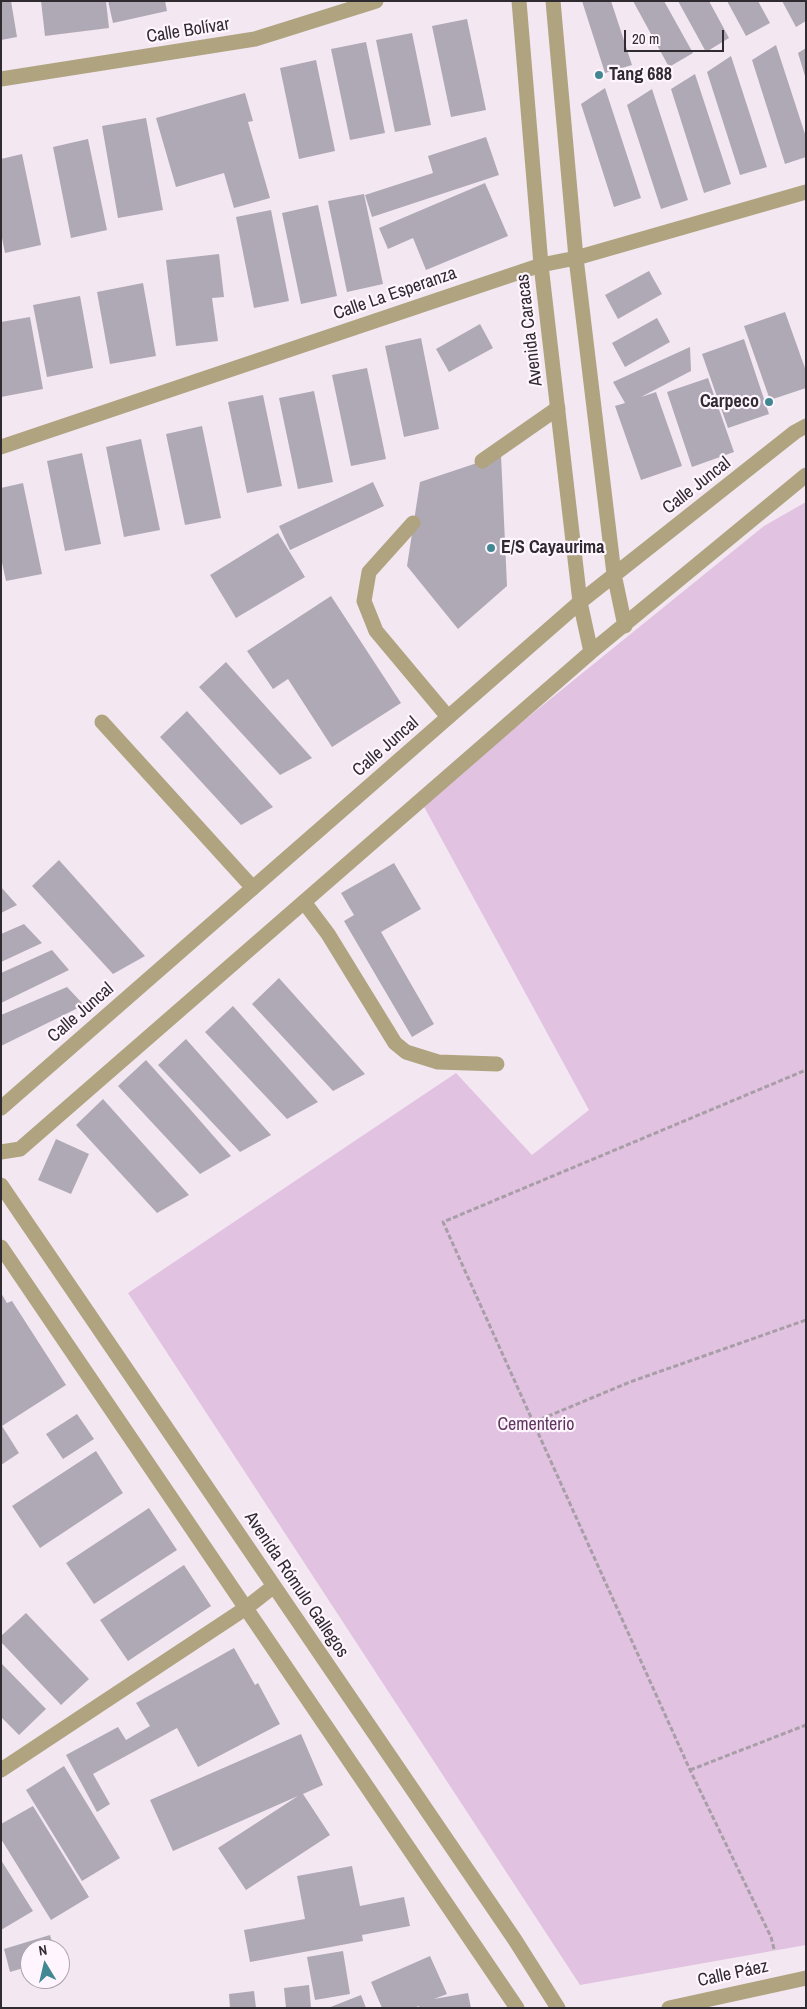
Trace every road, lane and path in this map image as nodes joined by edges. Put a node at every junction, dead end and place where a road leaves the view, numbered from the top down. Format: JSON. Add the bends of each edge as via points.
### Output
{"nodes":[{"id":1,"x":376,"y":1,"type":"edge"},
{"id":2,"x":519,"y":1,"type":"edge"},
{"id":3,"x":553,"y":1,"type":"edge"},
{"id":4,"x":1,"y":79,"type":"edge"},
{"id":5,"x":806,"y":192,"type":"edge"},
{"id":6,"x":576,"y":258,"type":"junction"},
{"id":7,"x":541,"y":265,"type":"junction"},
{"id":8,"x":558,"y":408,"type":"junction"},
{"id":9,"x":806,"y":426,"type":"edge"},
{"id":10,"x":1,"y":447,"type":"edge"},
{"id":11,"x":482,"y":461,"type":"dead end"},
{"id":12,"x":806,"y":475,"type":"edge"},
{"id":13,"x":413,"y":523,"type":"dead end"},
{"id":14,"x":614,"y":574,"type":"junction"},
{"id":15,"x":580,"y":602,"type":"junction"},
{"id":16,"x":625,"y":626,"type":"junction"},
{"id":17,"x":591,"y":652,"type":"junction"},
{"id":18,"x":448,"y":717,"type":"junction"},
{"id":19,"x":102,"y":722,"type":"dead end"},
{"id":20,"x":253,"y":888,"type":"junction"},
{"id":21,"x":304,"y":902,"type":"junction"},
{"id":22,"x":497,"y":1064,"type":"dead end"},
{"id":23,"x":806,"y":1070,"type":"edge"},
{"id":24,"x":1,"y":1108,"type":"edge"},
{"id":25,"x":1,"y":1152,"type":"edge"},
{"id":26,"x":1,"y":1185,"type":"edge"},
{"id":27,"x":1,"y":1247,"type":"edge"},
{"id":28,"x":806,"y":1320,"type":"edge"},
{"id":29,"x":534,"y":1422,"type":"junction"},
{"id":30,"x":274,"y":1586,"type":"junction"},
{"id":31,"x":246,"y":1608,"type":"junction"},
{"id":32,"x":806,"y":1725,"type":"edge"},
{"id":33,"x":1,"y":1770,"type":"edge"},
{"id":34,"x":690,"y":1770,"type":"junction"},
{"id":35,"x":774,"y":1949,"type":"dead end"},
{"id":36,"x":806,"y":1978,"type":"edge"},
{"id":37,"x":517,"y":2008,"type":"edge"},
{"id":38,"x":558,"y":2008,"type":"edge"},
{"id":39,"x":668,"y":2008,"type":"edge"}],
"edges":[{"from":1,"to":4,"type":"street","name":"Calle Bolívar","via":[[255,39]]},
{"from":2,"to":7,"type":"street","name":"Avenida Caracas"},
{"from":3,"to":6,"type":"street"},
{"from":5,"to":6,"type":"street","name":"Calle La Esperanza"},
{"from":6,"to":7,"type":"street","name":"Calle La Esperanza"},
{"from":6,"to":14,"type":"street"},
{"from":7,"to":8,"type":"street","name":"Avenida Caracas"},
{"from":7,"to":10,"type":"street","name":"Calle La Esperanza"},
{"from":8,"to":11,"type":"street"},
{"from":8,"to":15,"type":"street","name":"Avenida Caracas"},
{"from":9,"to":14,"type":"street","name":"Calle Juncal"},
{"from":12,"to":16,"type":"street"},
{"from":13,"to":18,"type":"street","via":[[369,572],[364,601],[376,631]]},
{"from":14,"to":15,"type":"street","name":"Calle Juncal"},
{"from":14,"to":16,"type":"street"},
{"from":15,"to":17,"type":"street","name":"Avenida Caracas"},
{"from":15,"to":18,"type":"street","name":"Calle Juncal"},
{"from":16,"to":17,"type":"street"},
{"from":17,"to":21,"type":"street"},
{"from":18,"to":20,"type":"street","name":"Calle Juncal"},
{"from":19,"to":20,"type":"street"},
{"from":20,"to":24,"type":"street","name":"Calle Juncal"},
{"from":21,"to":22,"type":"street","via":[[328,934],[395,1043],[406,1052],[438,1062]]},
{"from":21,"to":25,"type":"street","via":[[20,1149]]},
{"from":23,"to":29,"type":"path","via":[[443,1222]]},
{"from":26,"to":30,"type":"street","name":"Avenida Rómulo Gallegos"},
{"from":27,"to":31,"type":"street"},
{"from":28,"to":29,"type":"path","via":[[630,1382]]},
{"from":29,"to":34,"type":"path"},
{"from":30,"to":31,"type":"street"},
{"from":30,"to":38,"type":"street","name":"Avenida Rómulo Gallegos"},
{"from":31,"to":33,"type":"street"},
{"from":31,"to":37,"type":"street"},
{"from":32,"to":34,"type":"path"},
{"from":34,"to":35,"type":"path"},
{"from":36,"to":39,"type":"street","name":"Calle Páez"}]}
